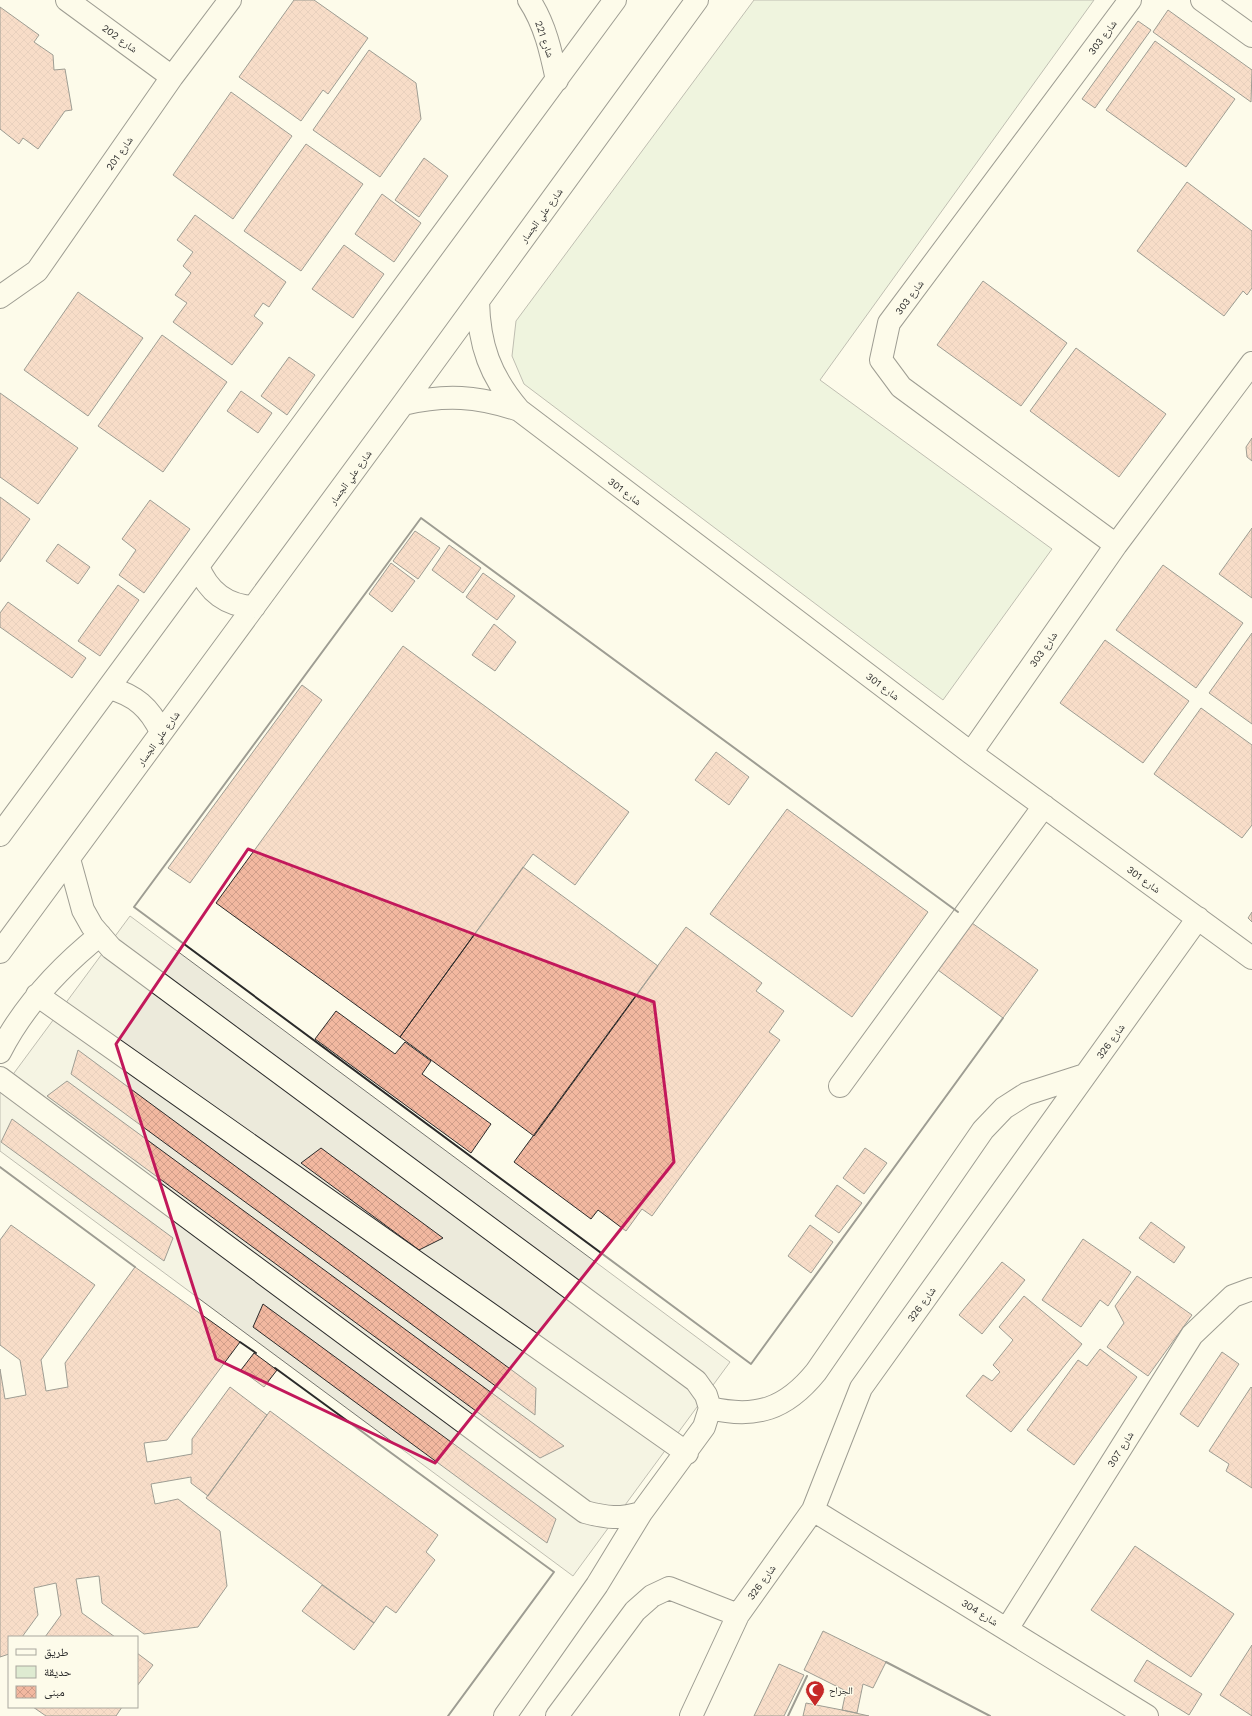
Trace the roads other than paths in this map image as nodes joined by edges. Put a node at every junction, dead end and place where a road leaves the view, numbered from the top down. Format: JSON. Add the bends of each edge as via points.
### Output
{"nodes":[{"id":1,"x":67,"y":0,"type":"edge"},
{"id":2,"x":230,"y":0,"type":"edge"},
{"id":3,"x":529,"y":0,"type":"edge"},
{"id":4,"x":615,"y":0,"type":"edge"},
{"id":5,"x":697,"y":0,"type":"edge"},
{"id":6,"x":1130,"y":0,"type":"edge"},
{"id":7,"x":1202,"y":0,"type":"edge"},
{"id":8,"x":1252,"y":36,"type":"edge"},
{"id":9,"x":172,"y":77,"type":"junction"},
{"id":10,"x":557,"y":80,"type":"junction"},
{"id":11,"x":0,"y":297,"type":"edge"},
{"id":12,"x":478,"y":301,"type":"junction"},
{"id":13,"x":1252,"y":363,"type":"edge"},
{"id":14,"x":403,"y":404,"type":"junction"},
{"id":15,"x":519,"y":410,"type":"junction"},
{"id":16,"x":1116,"y":545,"type":"junction"},
{"id":17,"x":198,"y":566,"type":"junction"},
{"id":18,"x":254,"y":607,"type":"junction"},
{"id":19,"x":109,"y":688,"type":"junction"},
{"id":20,"x":161,"y":732,"type":"junction"},
{"id":21,"x":971,"y":753,"type":"junction"},
{"id":22,"x":1044,"y":806,"type":"junction"},
{"id":23,"x":0,"y":835,"type":"edge"},
{"id":24,"x":69,"y":859,"type":"junction"},
{"id":25,"x":1198,"y":918,"type":"junction"},
{"id":26,"x":100,"y":935,"type":"junction"},
{"id":27,"x":0,"y":952,"type":"edge"},
{"id":28,"x":1252,"y":958,"type":"edge"},
{"id":29,"x":37,"y":995,"type":"junction"},
{"id":30,"x":0,"y":1052,"type":"edge"},
{"id":31,"x":1085,"y":1076,"type":"junction"},
{"id":32,"x":0,"y":1078,"type":"edge"},
{"id":33,"x":840,"y":1086,"type":"dead end"},
{"id":34,"x":1252,"y":1288,"type":"edge"},
{"id":35,"x":710,"y":1408,"type":"junction"},
{"id":36,"x":687,"y":1453,"type":"junction"},
{"id":37,"x":813,"y":1510,"type":"junction"},
{"id":38,"x":641,"y":1513,"type":"junction"},
{"id":39,"x":738,"y":1615,"type":"junction"},
{"id":40,"x":1007,"y":1629,"type":"junction"},
{"id":41,"x":505,"y":1716,"type":"edge"},
{"id":42,"x":557,"y":1716,"type":"edge"},
{"id":43,"x":691,"y":1716,"type":"edge"},
{"id":44,"x":1147,"y":1716,"type":"edge"}],
"edges":[{"from":1,"to":9,"type":"street","name":"شارع 202"},
{"from":2,"to":9,"type":"street","name":"شارع 201"},
{"from":3,"to":10,"type":"street","name":"شارع 221","via":[[551,51]]},
{"from":4,"to":10,"type":"street"},
{"from":5,"to":12,"type":"street","name":"شارع علي الجسار"},
{"from":6,"to":16,"type":"street","name":"شارع 303","via":[[889,323],[881,360],[901,387]]},
{"from":7,"to":8,"type":"street"},
{"from":9,"to":11,"type":"street","name":"شارع 201","via":[[37,271]]},
{"from":10,"to":17,"type":"street"},
{"from":12,"to":14,"type":"street","name":"شارع علي الجسار"},
{"from":12,"to":15,"type":"street","name":"شارع 301","via":[[482,341],[487,359],[506,395]]},
{"from":13,"to":16,"type":"street","name":"شارع 303"},
{"from":14,"to":15,"type":"street","name":"شارع 301","via":[[426,399],[473,398],[497,402]]},
{"from":14,"to":18,"type":"street","name":"شارع علي الجسار"},
{"from":15,"to":21,"type":"street","name":"شارع 301"},
{"from":16,"to":21,"type":"street","name":"شارع 303"},
{"from":17,"to":18,"type":"street","via":[[203,578],[219,597],[242,606]]},
{"from":17,"to":19,"type":"street"},
{"from":18,"to":20,"type":"street","name":"شارع علي الجسار"},
{"from":19,"to":20,"type":"street","via":[[133,697],[143,704],[154,717]]},
{"from":19,"to":23,"type":"street"},
{"from":20,"to":24,"type":"street","name":"شارع علي الجسار"},
{"from":21,"to":22,"type":"street","name":"شارع 301"},
{"from":22,"to":25,"type":"street","name":"شارع 301"},
{"from":22,"to":33,"type":"street"},
{"from":24,"to":26,"type":"street","via":[[83,910]]},
{"from":24,"to":27,"type":"street","name":"شارع علي الجسار"},
{"from":25,"to":28,"type":"street","name":"شارع 301"},
{"from":25,"to":31,"type":"street","name":"شارع 326"},
{"from":26,"to":29,"type":"street","via":[[61,968]]},
{"from":26,"to":35,"type":"street","via":[[118,952],[696,1381],[706,1395]]},
{"from":29,"to":30,"type":"street","via":[[19,1019]]},
{"from":29,"to":36,"type":"street"},
{"from":31,"to":35,"type":"street","via":[[1026,1094],[1004,1108],[983,1130],[803,1388],[787,1401],[756,1412],[730,1413]]},
{"from":31,"to":37,"type":"street","name":"شارع 326","via":[[861,1388]]},
{"from":32,"to":38,"type":"street","via":[[585,1512],[611,1518]]},
{"from":34,"to":40,"type":"street","name":"شارع 307","via":[[1233,1296],[1192,1335]]},
{"from":35,"to":36,"type":"street","via":[[704,1427]]},
{"from":36,"to":38,"type":"street"},
{"from":37,"to":39,"type":"street","name":"شارع 326"},
{"from":37,"to":40,"type":"street","name":"شارع 304"},
{"from":38,"to":41,"type":"street","via":[[597,1585]]},
{"from":39,"to":42,"type":"street","via":[[669,1588],[652,1596],[634,1611]]},
{"from":39,"to":43,"type":"street","name":"شارع 326"},
{"from":40,"to":44,"type":"street","name":"شارع 304"}]}
